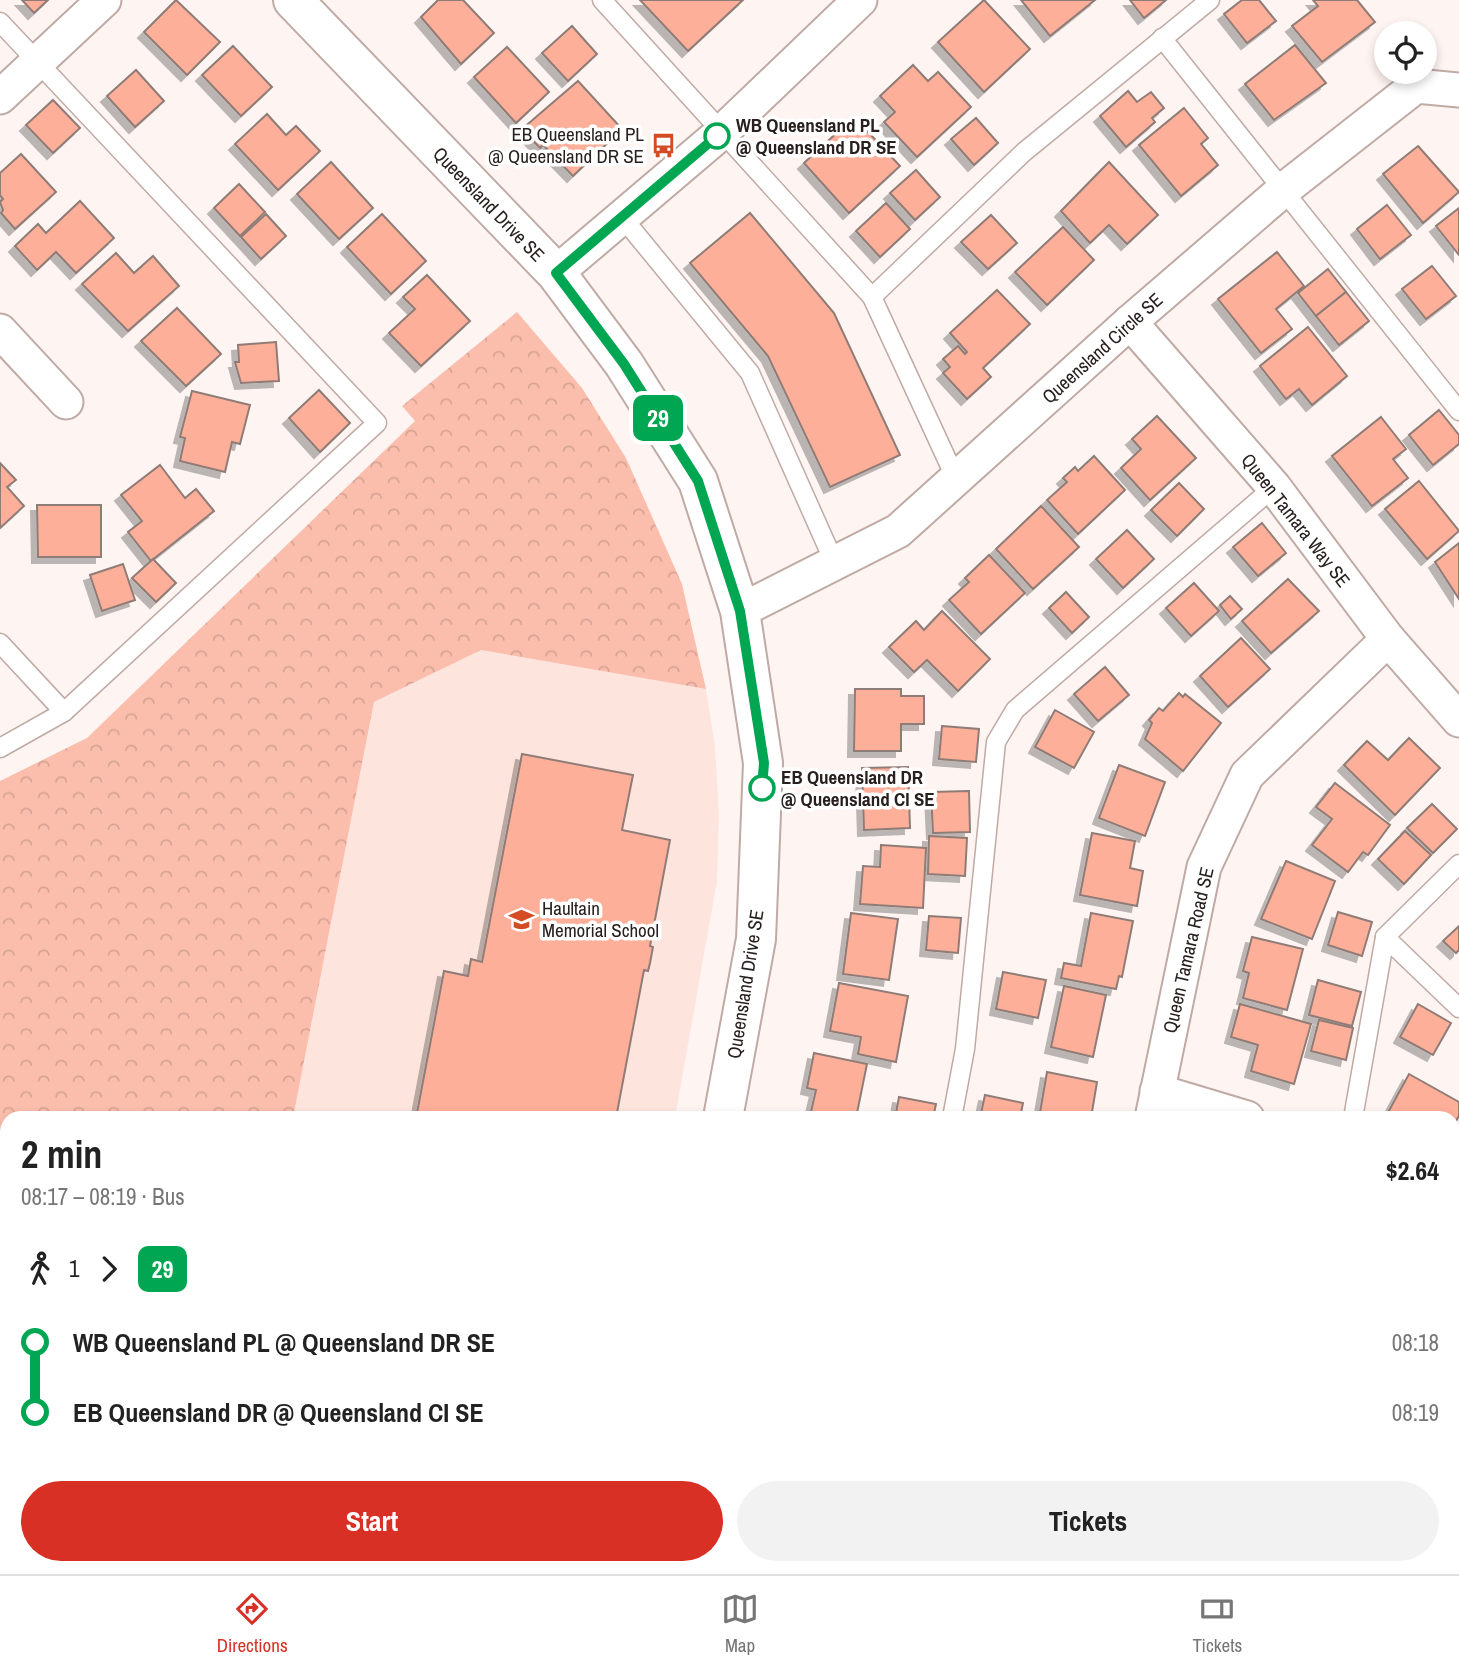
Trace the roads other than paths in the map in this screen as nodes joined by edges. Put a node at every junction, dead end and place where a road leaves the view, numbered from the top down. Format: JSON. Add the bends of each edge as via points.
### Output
{"nodes":[{"id":1,"x":104,"y":0,"type":"edge"},
{"id":2,"x":293,"y":0,"type":"edge"},
{"id":3,"x":602,"y":0,"type":"edge"},
{"id":4,"x":860,"y":0,"type":"edge"},
{"id":5,"x":1210,"y":0,"type":"edge"},
{"id":6,"x":0,"y":22,"type":"edge"},
{"id":7,"x":1161,"y":38,"type":"junction"},
{"id":8,"x":38,"y":63,"type":"junction"},
{"id":9,"x":1459,"y":90,"type":"edge"},
{"id":10,"x":0,"y":97,"type":"edge"},
{"id":11,"x":722,"y":132,"type":"junction"},
{"id":12,"x":1282,"y":191,"type":"junction"},
{"id":13,"x":622,"y":217,"type":"junction"},
{"id":14,"x":556,"y":273,"type":"junction"},
{"id":15,"x":872,"y":297,"type":"junction"},
{"id":16,"x":1130,"y":321,"type":"junction"},
{"id":17,"x":0,"y":331,"type":"edge"},
{"id":18,"x":66,"y":402,"type":"dead end"},
{"id":19,"x":1459,"y":411,"type":"edge"},
{"id":20,"x":956,"y":479,"type":"junction"},
{"id":21,"x":1274,"y":487,"type":"junction"},
{"id":22,"x":835,"y":564,"type":"junction"},
{"id":23,"x":740,"y":611,"type":"junction"},
{"id":24,"x":1388,"y":639,"type":"junction"},
{"id":25,"x":0,"y":643,"type":"edge"},
{"id":26,"x":64,"y":712,"type":"junction"},
{"id":27,"x":1459,"y":720,"type":"edge"},
{"id":28,"x":0,"y":748,"type":"edge"},
{"id":29,"x":1459,"y":864,"type":"edge"},
{"id":30,"x":1385,"y":937,"type":"junction"},
{"id":31,"x":1459,"y":1008,"type":"edge"},
{"id":32,"x":1154,"y":1105,"type":"edge"},
{"id":33,"x":724,"y":1111,"type":"edge"},
{"id":34,"x":953,"y":1111,"type":"edge"},
{"id":35,"x":1197,"y":1111,"type":"edge"},
{"id":36,"x":1354,"y":1111,"type":"edge"}],
"edges":[{"from":1,"to":8,"type":"street"},
{"from":2,"to":14,"type":"street","name":"Queensland Drive SE"},
{"from":3,"to":11,"type":"lane"},
{"from":4,"to":11,"type":"street"},
{"from":5,"to":7,"type":"lane"},
{"from":6,"to":8,"type":"lane"},
{"from":7,"to":12,"type":"lane"},
{"from":7,"to":15,"type":"lane","via":[[1024,152]]},
{"from":8,"to":10,"type":"street"},
{"from":8,"to":26,"type":"lane","via":[[377,423]]},
{"from":9,"to":12,"type":"street","name":"Queensland Circle SE","via":[[1416,86]]},
{"from":11,"to":13,"type":"street"},
{"from":11,"to":15,"type":"lane"},
{"from":12,"to":16,"type":"street","name":"Queensland Circle SE"},
{"from":12,"to":19,"type":"lane"},
{"from":13,"to":14,"type":"street"},
{"from":13,"to":22,"type":"lane","via":[[750,373]]},
{"from":14,"to":23,"type":"street","name":"Queensland Drive SE","via":[[624,364],[698,481]]},
{"from":15,"to":20,"type":"lane"},
{"from":16,"to":20,"type":"street","name":"Queensland Circle SE"},
{"from":16,"to":21,"type":"street","name":"Queen Tamara Way SE"},
{"from":17,"to":18,"type":"street"},
{"from":20,"to":22,"type":"street","name":"Queensland Circle SE","via":[[898,531]]},
{"from":21,"to":24,"type":"street","name":"Queen Tamara Way SE"},
{"from":21,"to":34,"type":"lane","via":[[1015,709],[996,742],[965,1049]]},
{"from":22,"to":23,"type":"street","name":"Queensland Circle SE"},
{"from":23,"to":33,"type":"street","name":"Queensland Drive SE","via":[[764,763],[756,939]]},
{"from":24,"to":27,"type":"street","name":"Queen Tamara Way SE"},
{"from":24,"to":32,"type":"street","name":"Queen Tamara Road SE","via":[[1247,775],[1204,867]]},
{"from":25,"to":26,"type":"lane"},
{"from":26,"to":28,"type":"lane"},
{"from":29,"to":30,"type":"lane"},
{"from":30,"to":31,"type":"lane"},
{"from":30,"to":36,"type":"lane"},
{"from":32,"to":35,"type":"street"}]}
